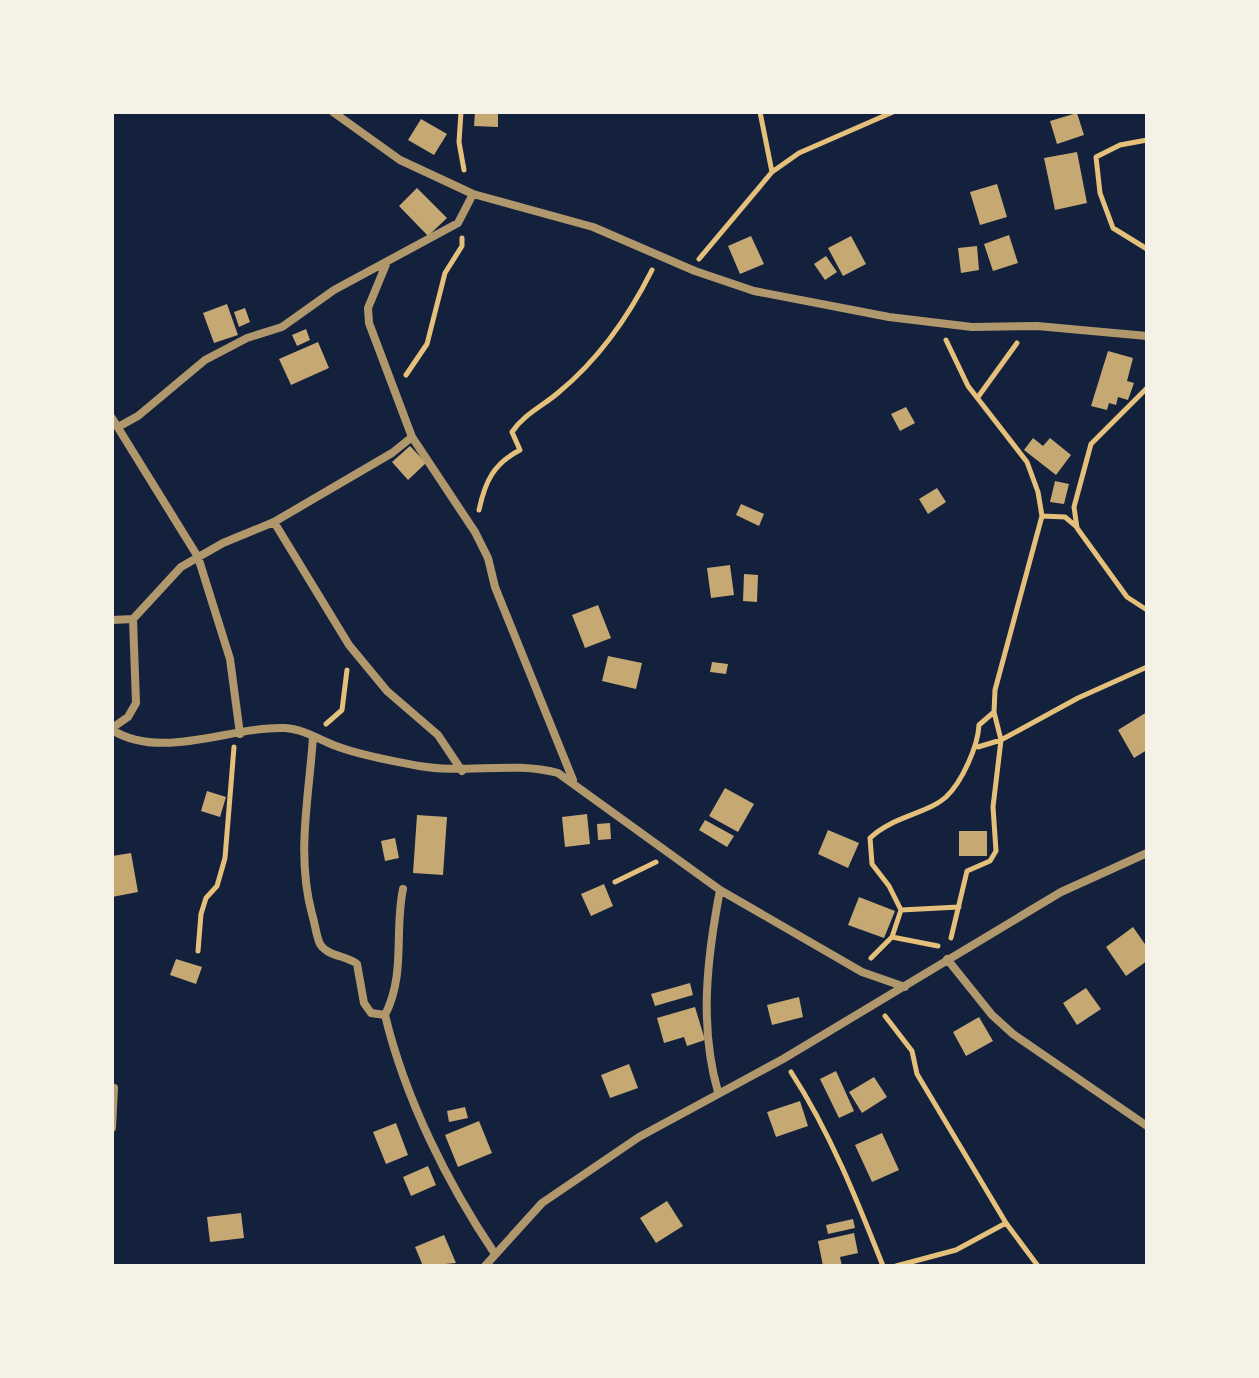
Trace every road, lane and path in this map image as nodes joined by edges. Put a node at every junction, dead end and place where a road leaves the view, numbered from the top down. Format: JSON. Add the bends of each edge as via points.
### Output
{"nodes":[{"id":1,"x":333,"y":112,"type":"edge"},
{"id":2,"x":461,"y":112,"type":"edge"},
{"id":3,"x":760,"y":112,"type":"edge"},
{"id":4,"x":893,"y":112,"type":"edge"},
{"id":5,"x":1147,"y":140,"type":"edge"},
{"id":6,"x":772,"y":172,"type":"junction"},
{"id":7,"x":473,"y":194,"type":"junction"},
{"id":8,"x":458,"y":223,"type":"junction"},
{"id":9,"x":1147,"y":249,"type":"edge"},
{"id":10,"x":663,"y":257,"type":"junction"},
{"id":11,"x":387,"y":262,"type":"junction"},
{"id":12,"x":695,"y":271,"type":"junction"},
{"id":13,"x":928,"y":321,"type":"junction"},
{"id":14,"x":1009,"y":328,"type":"junction"},
{"id":15,"x":1147,"y":336,"type":"edge"},
{"id":16,"x":1147,"y":388,"type":"edge"},
{"id":17,"x":399,"y":395,"type":"junction"},
{"id":18,"x":978,"y":397,"type":"junction"},
{"id":19,"x":112,"y":418,"type":"edge"},
{"id":20,"x":118,"y":427,"type":"junction"},
{"id":21,"x":412,"y":437,"type":"junction"},
{"id":22,"x":1042,"y":516,"type":"junction"},
{"id":23,"x":274,"y":522,"type":"junction"},
{"id":24,"x":1077,"y":528,"type":"junction"},
{"id":25,"x":475,"y":532,"type":"junction"},
{"id":26,"x":198,"y":557,"type":"junction"},
{"id":27,"x":1147,"y":610,"type":"edge"},
{"id":28,"x":133,"y":619,"type":"junction"},
{"id":29,"x":112,"y":620,"type":"edge"},
{"id":30,"x":349,"y":645,"type":"junction"},
{"id":31,"x":1147,"y":667,"type":"edge"},
{"id":32,"x":994,"y":712,"type":"junction"},
{"id":33,"x":112,"y":729,"type":"edge"},
{"id":34,"x":237,"y":734,"type":"junction"},
{"id":35,"x":313,"y":737,"type":"junction"},
{"id":36,"x":1001,"y":740,"type":"junction"},
{"id":37,"x":978,"y":747,"type":"junction"},
{"id":38,"x":462,"y":771,"type":"junction"},
{"id":39,"x":573,"y":780,"type":"junction"},
{"id":40,"x":1147,"y":853,"type":"edge"},
{"id":41,"x":671,"y":855,"type":"junction"},
{"id":42,"x":615,"y":882,"type":"dead end"},
{"id":43,"x":403,"y":889,"type":"dead end"},
{"id":44,"x":720,"y":890,"type":"junction"},
{"id":45,"x":959,"y":907,"type":"junction"},
{"id":46,"x":901,"y":910,"type":"junction"},
{"id":47,"x":892,"y":937,"type":"junction"},
{"id":48,"x":198,"y":951,"type":"dead end"},
{"id":49,"x":947,"y":959,"type":"junction"},
{"id":50,"x":862,"y":972,"type":"junction"},
{"id":51,"x":905,"y":987,"type":"junction"},
{"id":52,"x":876,"y":1003,"type":"junction"},
{"id":53,"x":385,"y":1015,"type":"junction"},
{"id":54,"x":783,"y":1059,"type":"junction"},
{"id":55,"x":114,"y":1088,"type":"dead end"},
{"id":56,"x":718,"y":1092,"type":"junction"},
{"id":57,"x":1147,"y":1126,"type":"edge"},
{"id":58,"x":112,"y":1128,"type":"edge"},
{"id":59,"x":1006,"y":1223,"type":"junction"},
{"id":60,"x":495,"y":1254,"type":"junction"},
{"id":61,"x":485,"y":1266,"type":"edge"},
{"id":62,"x":883,"y":1266,"type":"edge"},
{"id":63,"x":896,"y":1266,"type":"edge"},
{"id":64,"x":1038,"y":1266,"type":"edge"}],
"edges":[{"from":1,"to":7,"type":"street","via":[[400,160]]},
{"from":2,"to":7,"type":"path","via":[[460,152]]},
{"from":3,"to":6,"type":"path"},
{"from":4,"to":6,"type":"path","via":[[799,153]]},
{"from":5,"to":9,"type":"path","via":[[1096,157],[1100,193],[1113,228]]},
{"from":6,"to":12,"type":"path","via":[[702,253]]},
{"from":7,"to":8,"type":"street"},
{"from":7,"to":10,"type":"street","via":[[593,227]]},
{"from":8,"to":11,"type":"street"},
{"from":8,"to":17,"type":"path","via":[[462,246],[445,273],[427,344],[411,364]]},
{"from":10,"to":12,"type":"street"},
{"from":10,"to":25,"type":"path","via":[[597,354],[560,392],[520,420],[512,432],[520,450],[504,458],[485,482]]},
{"from":11,"to":17,"type":"street","via":[[368,308],[369,323]]},
{"from":11,"to":20,"type":"street","via":[[334,290],[282,327],[205,360]]},
{"from":12,"to":13,"type":"street","via":[[765,294]]},
{"from":13,"to":14,"type":"street"},
{"from":13,"to":18,"type":"path","via":[[952,346]]},
{"from":14,"to":15,"type":"street"},
{"from":14,"to":18,"type":"path","via":[[1017,344]]},
{"from":16,"to":24,"type":"path","via":[[1091,444],[1074,507]]},
{"from":17,"to":21,"type":"street"},
{"from":18,"to":22,"type":"path","via":[[1027,462]]},
{"from":19,"to":20,"type":"street"},
{"from":20,"to":26,"type":"street"},
{"from":21,"to":23,"type":"street"},
{"from":21,"to":25,"type":"street"},
{"from":22,"to":24,"type":"path","via":[[1065,517]]},
{"from":22,"to":32,"type":"path","via":[[995,690]]},
{"from":23,"to":26,"type":"street"},
{"from":23,"to":30,"type":"street"},
{"from":24,"to":27,"type":"path","via":[[1127,597]]},
{"from":25,"to":39,"type":"street"},
{"from":26,"to":28,"type":"street","via":[[181,567]]},
{"from":26,"to":34,"type":"street","via":[[230,659]]},
{"from":28,"to":29,"type":"street"},
{"from":28,"to":33,"type":"street","via":[[136,703]]},
{"from":30,"to":35,"type":"path","via":[[342,710]]},
{"from":30,"to":38,"type":"street","via":[[387,691],[438,735]]},
{"from":31,"to":36,"type":"path"},
{"from":32,"to":36,"type":"path"},
{"from":32,"to":37,"type":"path","via":[[979,725]]},
{"from":33,"to":34,"type":"street","via":[[123,737],[175,742]]},
{"from":34,"to":35,"type":"street","via":[[283,728]]},
{"from":34,"to":48,"type":"path","via":[[225,858],[201,914]]},
{"from":35,"to":38,"type":"street","via":[[340,748]]},
{"from":35,"to":53,"type":"street","via":[[302,846],[308,897],[321,945],[357,964],[364,1003],[371,1013]]},
{"from":36,"to":37,"type":"path"},
{"from":36,"to":45,"type":"path","via":[[993,807],[996,851],[990,861],[967,871]]},
{"from":37,"to":46,"type":"path","via":[[946,797],[884,824],[870,838],[872,864]]},
{"from":38,"to":39,"type":"street","via":[[540,768]]},
{"from":39,"to":41,"type":"street"},
{"from":40,"to":49,"type":"street","via":[[1061,892]]},
{"from":41,"to":42,"type":"path"},
{"from":41,"to":44,"type":"street"},
{"from":43,"to":53,"type":"street","via":[[398,972]]},
{"from":44,"to":50,"type":"street"},
{"from":44,"to":56,"type":"street","via":[[704,1011]]},
{"from":45,"to":46,"type":"path"},
{"from":45,"to":47,"type":"path","via":[[948,946]]},
{"from":46,"to":47,"type":"path"},
{"from":47,"to":50,"type":"path"},
{"from":49,"to":51,"type":"street"},
{"from":49,"to":57,"type":"street","via":[[1013,1034]]},
{"from":50,"to":51,"type":"street"},
{"from":51,"to":52,"type":"street"},
{"from":52,"to":54,"type":"street"},
{"from":52,"to":59,"type":"path","via":[[912,1051],[917,1074]]},
{"from":53,"to":60,"type":"street","via":[[432,1141],[470,1218]]},
{"from":54,"to":56,"type":"street"},
{"from":54,"to":62,"type":"path","via":[[814,1107]]},
{"from":55,"to":58,"type":"street"},
{"from":56,"to":60,"type":"street","via":[[639,1137],[542,1203]]},
{"from":59,"to":63,"type":"path","via":[[956,1250]]},
{"from":59,"to":64,"type":"path"},
{"from":60,"to":61,"type":"street"}]}
